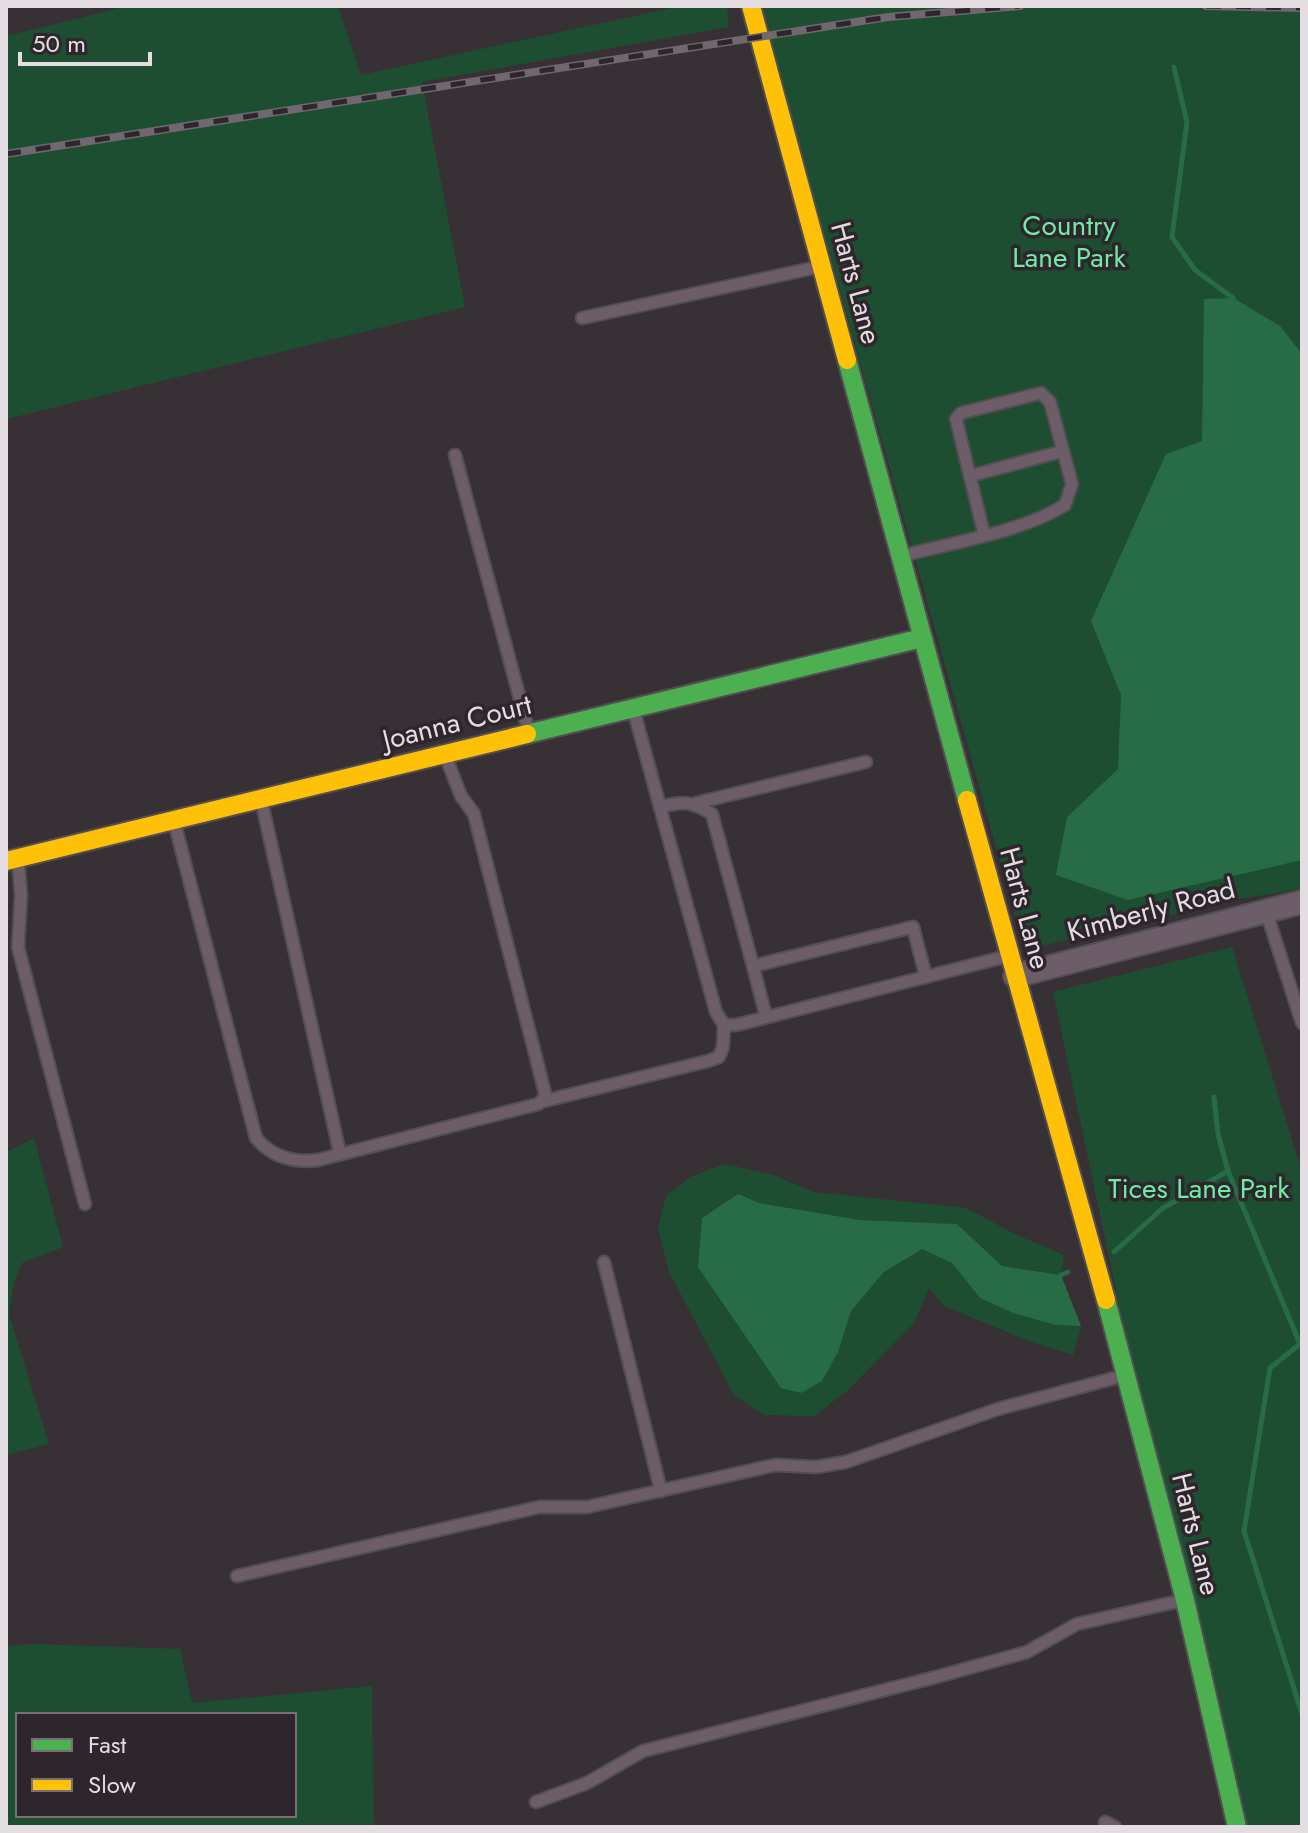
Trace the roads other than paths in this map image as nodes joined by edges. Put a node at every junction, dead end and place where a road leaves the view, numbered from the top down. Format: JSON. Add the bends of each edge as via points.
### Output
{"nodes":[{"id":1,"x":751,"y":6,"type":"edge"},
{"id":2,"x":822,"y":266,"type":"junction"},
{"id":3,"x":582,"y":318,"type":"dead end"},
{"id":4,"x":1063,"y":451,"type":"junction"},
{"id":5,"x":455,"y":455,"type":"dead end"},
{"id":6,"x":970,"y":476,"type":"junction"},
{"id":7,"x":984,"y":534,"type":"junction"},
{"id":8,"x":900,"y":557,"type":"junction"},
{"id":9,"x":922,"y":638,"type":"junction"},
{"id":10,"x":633,"y":708,"type":"junction"},
{"id":11,"x":529,"y":734,"type":"junction"},
{"id":12,"x":445,"y":754,"type":"junction"},
{"id":13,"x":866,"y":762,"type":"dead end"},
{"id":14,"x":261,"y":799,"type":"junction"},
{"id":15,"x":696,"y":803,"type":"junction"},
{"id":16,"x":660,"y":807,"type":"junction"},
{"id":17,"x":174,"y":820,"type":"junction"},
{"id":18,"x":12,"y":860,"type":"edge"},
{"id":19,"x":1302,"y":902,"type":"edge"},
{"id":20,"x":1266,"y":911,"type":"junction"},
{"id":21,"x":753,"y":966,"type":"junction"},
{"id":22,"x":1012,"y":966,"type":"junction"},
{"id":23,"x":926,"y":977,"type":"junction"},
{"id":24,"x":766,"y":1017,"type":"junction"},
{"id":25,"x":1302,"y":1023,"type":"edge"},
{"id":26,"x":724,"y":1025,"type":"junction"},
{"id":27,"x":544,"y":1101,"type":"junction"},
{"id":28,"x":340,"y":1154,"type":"junction"},
{"id":29,"x":85,"y":1204,"type":"dead end"},
{"id":30,"x":604,"y":1262,"type":"dead end"},
{"id":31,"x":1127,"y":1375,"type":"junction"},
{"id":32,"x":661,"y":1491,"type":"junction"},
{"id":33,"x":237,"y":1576,"type":"dead end"},
{"id":34,"x":1185,"y":1600,"type":"junction"},
{"id":35,"x":536,"y":1802,"type":"dead end"},
{"id":36,"x":1235,"y":1827,"type":"edge"}],
"edges":[{"from":1,"to":2,"type":"street","name":"Harts Lane"},
{"from":2,"to":3,"type":"lane"},
{"from":2,"to":8,"type":"street","name":"Harts Lane"},
{"from":4,"to":6,"type":"lane"},
{"from":4,"to":6,"type":"lane","via":[[1050,402],[1041,393],[961,413],[956,419]]},
{"from":4,"to":7,"type":"lane","via":[[1072,484],[1065,505],[1049,515]]},
{"from":5,"to":11,"type":"lane"},
{"from":6,"to":7,"type":"lane"},
{"from":7,"to":8,"type":"lane"},
{"from":8,"to":9,"type":"street","name":"Harts Lane"},
{"from":9,"to":10,"type":"street","name":"Joanna Court"},
{"from":9,"to":22,"type":"street","name":"Harts Lane"},
{"from":10,"to":11,"type":"street","name":"Joanna Court"},
{"from":10,"to":16,"type":"lane"},
{"from":11,"to":12,"type":"street","name":"Joanna Court"},
{"from":12,"to":14,"type":"street","name":"Joanna Court"},
{"from":12,"to":27,"type":"lane","via":[[474,814],[546,1092]]},
{"from":13,"to":15,"type":"lane"},
{"from":14,"to":17,"type":"street","name":"Joanna Court"},
{"from":14,"to":28,"type":"lane"},
{"from":15,"to":16,"type":"lane"},
{"from":15,"to":21,"type":"lane","via":[[712,814]]},
{"from":16,"to":26,"type":"lane","via":[[716,1012]]},
{"from":17,"to":18,"type":"street","name":"Joanna Court"},
{"from":17,"to":28,"type":"lane","via":[[256,1138],[270,1153],[286,1159],[311,1161]]},
{"from":18,"to":29,"type":"lane","via":[[21,895],[18,947]]},
{"from":19,"to":20,"type":"street","name":"Kimberly Road"},
{"from":20,"to":22,"type":"street","name":"Kimberly Road"},
{"from":20,"to":25,"type":"lane"},
{"from":21,"to":23,"type":"lane","via":[[913,927]]},
{"from":21,"to":24,"type":"lane"},
{"from":22,"to":23,"type":"lane"},
{"from":22,"to":31,"type":"street","name":"Harts Lane"},
{"from":23,"to":24,"type":"lane"},
{"from":24,"to":26,"type":"lane"},
{"from":26,"to":27,"type":"lane","via":[[719,1057]]},
{"from":27,"to":28,"type":"lane"},
{"from":30,"to":32,"type":"lane"},
{"from":31,"to":32,"type":"lane","via":[[998,1409],[846,1462],[775,1465]]},
{"from":31,"to":34,"type":"street","name":"Harts Lane"},
{"from":32,"to":33,"type":"lane","via":[[587,1507],[539,1507]]},
{"from":34,"to":35,"type":"lane","via":[[1077,1624],[1027,1652],[643,1751],[587,1783]]},
{"from":34,"to":36,"type":"street","name":"Harts Lane"}]}
